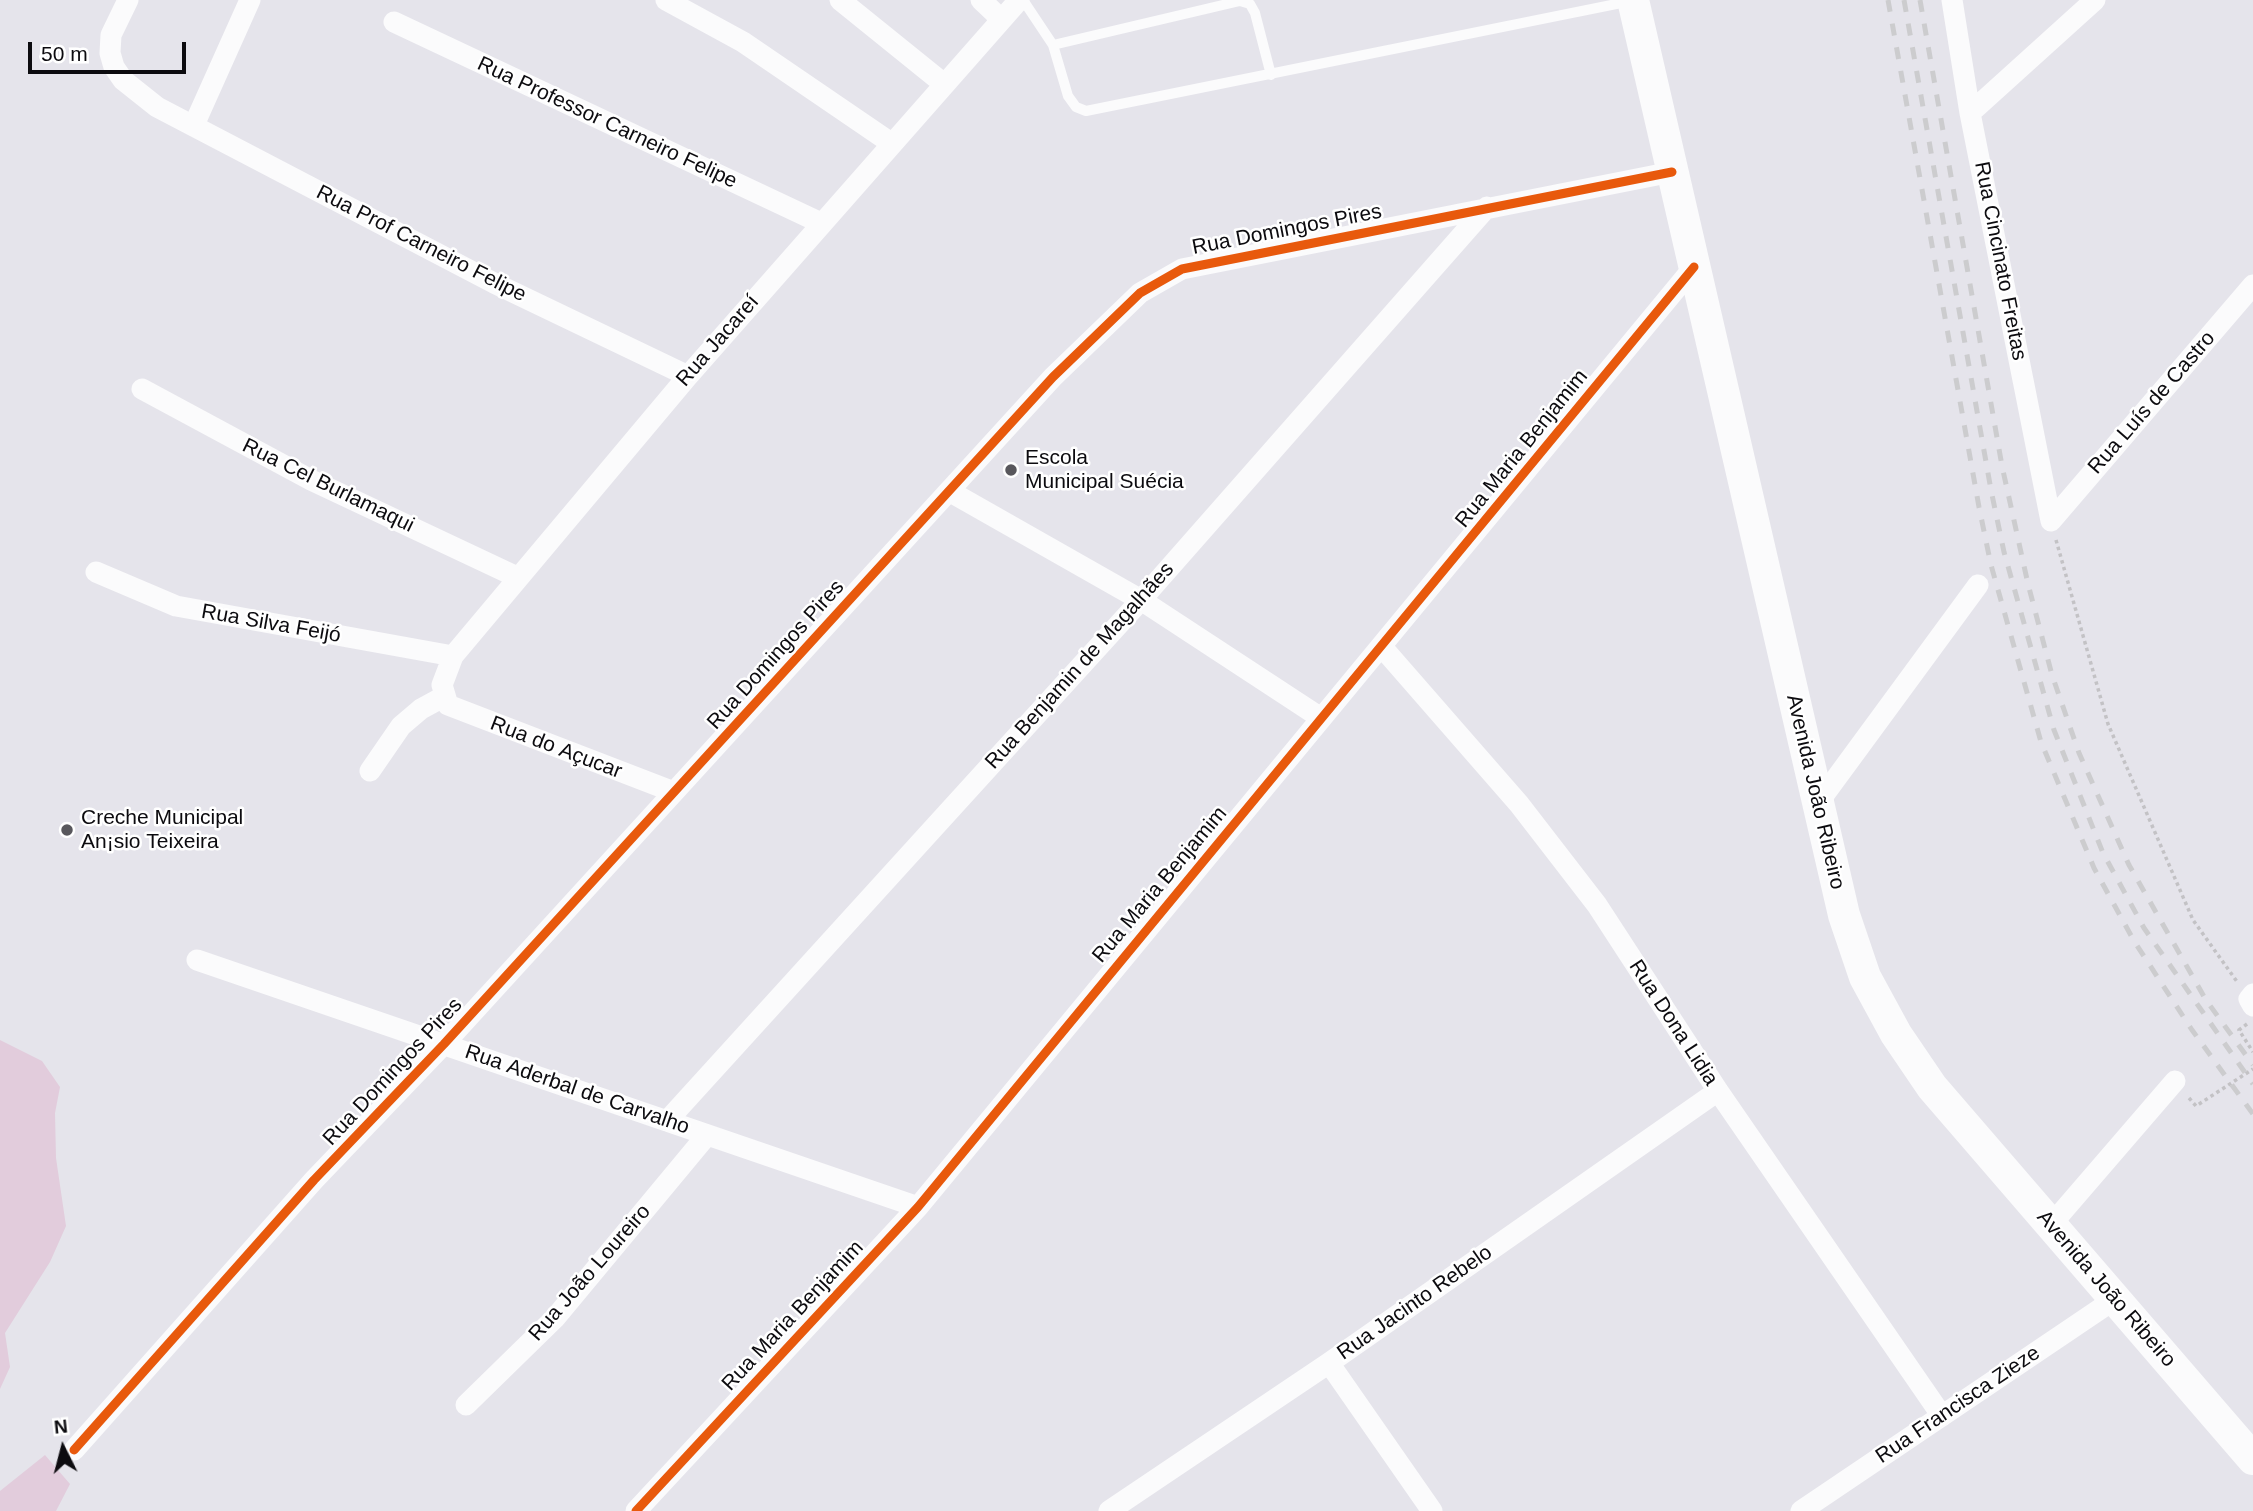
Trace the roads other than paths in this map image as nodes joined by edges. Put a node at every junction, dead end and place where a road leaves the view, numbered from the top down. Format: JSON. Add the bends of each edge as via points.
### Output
{"nodes":[{"id":1,"x":128,"y":0,"type":"edge"},
{"id":2,"x":250,"y":0,"type":"edge"},
{"id":3,"x":666,"y":0,"type":"edge"},
{"id":4,"x":840,"y":0,"type":"edge"},
{"id":5,"x":981,"y":0,"type":"edge"},
{"id":6,"x":1021,"y":0,"type":"edge"},
{"id":7,"x":1633,"y":0,"type":"edge"},
{"id":8,"x":1952,"y":0,"type":"edge"},
{"id":9,"x":2095,"y":0,"type":"edge"},
{"id":10,"x":1002,"y":19,"type":"junction"},
{"id":11,"x":394,"y":22,"type":"dead end"},
{"id":12,"x":1052,"y":45,"type":"junction"},
{"id":13,"x":1271,"y":75,"type":"junction"},
{"id":14,"x":944,"y":84,"type":"junction"},
{"id":15,"x":1970,"y":113,"type":"junction"},
{"id":16,"x":194,"y":125,"type":"junction"},
{"id":17,"x":891,"y":144,"type":"junction"},
{"id":18,"x":1672,"y":172,"type":"junction"},
{"id":19,"x":1487,"y":207,"type":"junction"},
{"id":20,"x":821,"y":223,"type":"junction"},
{"id":21,"x":1694,"y":267,"type":"junction"},
{"id":22,"x":2253,"y":285,"type":"edge"},
{"id":23,"x":688,"y":376,"type":"junction"},
{"id":24,"x":142,"y":389,"type":"dead end"},
{"id":25,"x":949,"y":491,"type":"junction"},
{"id":26,"x":2051,"y":521,"type":"joint"},
{"id":27,"x":96,"y":572,"type":"dead end"},
{"id":28,"x":517,"y":577,"type":"junction"},
{"id":29,"x":1978,"y":585,"type":"dead end"},
{"id":30,"x":1141,"y":600,"type":"junction"},
{"id":31,"x":1382,"y":646,"type":"junction"},
{"id":32,"x":453,"y":656,"type":"junction"},
{"id":33,"x":443,"y":697,"type":"junction"},
{"id":34,"x":1321,"y":718,"type":"junction"},
{"id":35,"x":370,"y":771,"type":"dead end"},
{"id":36,"x":674,"y":792,"type":"junction"},
{"id":37,"x":1818,"y":803,"type":"junction"},
{"id":38,"x":197,"y":960,"type":"dead end"},
{"id":39,"x":444,"y":1044,"type":"junction"},
{"id":40,"x":2175,"y":1081,"type":"dead end"},
{"id":41,"x":1718,"y":1091,"type":"junction"},
{"id":42,"x":667,"y":1121,"type":"junction"},
{"id":43,"x":707,"y":1135,"type":"junction"},
{"id":44,"x":918,"y":1207,"type":"junction"},
{"id":45,"x":2050,"y":1226,"type":"junction"},
{"id":46,"x":2115,"y":1299,"type":"junction"},
{"id":47,"x":1329,"y":1363,"type":"junction"},
{"id":48,"x":466,"y":1405,"type":"dead end"},
{"id":49,"x":1942,"y":1416,"type":"junction"},
{"id":50,"x":74,"y":1450,"type":"dead end"},
{"id":51,"x":2253,"y":1459,"type":"edge"},
{"id":52,"x":636,"y":1511,"type":"edge"},
{"id":53,"x":1110,"y":1511,"type":"edge"},
{"id":54,"x":1432,"y":1511,"type":"edge"},
{"id":55,"x":1801,"y":1511,"type":"edge"}],
"edges":[{"from":1,"to":16,"type":"street","name":"Rua Prof Carneiro Felipe","via":[[111,35],[112,60],[123,80],[157,107]]},
{"from":2,"to":16,"type":"street"},
{"from":3,"to":17,"type":"street","via":[[743,42]]},
{"from":4,"to":14,"type":"street"},
{"from":5,"to":10,"type":"street"},
{"from":6,"to":10,"type":"street","name":"Rua Jacareí"},
{"from":6,"to":12,"type":"lane"},
{"from":7,"to":13,"type":"lane"},
{"from":7,"to":18,"type":"main road","name":"Avenida João Ribeiro"},
{"from":8,"to":15,"type":"street","name":"Rua Cincinato Freitas"},
{"from":9,"to":15,"type":"street"},
{"from":10,"to":14,"type":"street","name":"Rua Jacareí"},
{"from":11,"to":20,"type":"street","name":"Rua Professor Carneiro Felipe"},
{"from":12,"to":13,"type":"lane","via":[[1068,96],[1086,111]]},
{"from":12,"to":13,"type":"lane","via":[[1240,1],[1250,4],[1255,13]]},
{"from":14,"to":17,"type":"street","name":"Rua Jacareí"},
{"from":15,"to":26,"type":"street","name":"Rua Cincinato Freitas"},
{"from":16,"to":23,"type":"street","name":"Rua Prof Carneiro Felipe","via":[[494,283]]},
{"from":17,"to":20,"type":"street","name":"Rua Jacareí"},
{"from":18,"to":19,"type":"street","name":"Rua Domingos Pires"},
{"from":18,"to":21,"type":"main road","name":"Avenida João Ribeiro"},
{"from":19,"to":25,"type":"street","name":"Rua Domingos Pires","via":[[1182,269],[1140,293],[1053,377]]},
{"from":19,"to":30,"type":"street","name":"Rua Benjamin de Magalhães"},
{"from":20,"to":23,"type":"street","name":"Rua Jacareí"},
{"from":21,"to":31,"type":"street","name":"Rua Maria Benjamim"},
{"from":21,"to":37,"type":"main road","name":"Avenida João Ribeiro"},
{"from":22,"to":26,"type":"street","name":"Rua Luís de Castro"},
{"from":23,"to":28,"type":"street","name":"Rua Jacareí"},
{"from":24,"to":28,"type":"street","name":"Rua Cel Burlamaqui","via":[[311,480]]},
{"from":25,"to":30,"type":"street"},
{"from":25,"to":36,"type":"street","name":"Rua Domingos Pires"},
{"from":27,"to":32,"type":"street","name":"Rua Silva Feijó","via":[[176,606]]},
{"from":28,"to":32,"type":"street","name":"Rua Jacareí"},
{"from":29,"to":37,"type":"street"},
{"from":30,"to":34,"type":"street"},
{"from":30,"to":42,"type":"street","name":"Rua Benjamin de Magalhães"},
{"from":31,"to":34,"type":"street","name":"Rua Maria Benjamim"},
{"from":31,"to":41,"type":"street","name":"Rua Dona Lidia","via":[[1554,848],[1597,905]]},
{"from":32,"to":33,"type":"street","name":"Rua Jacareí","via":[[442,685]]},
{"from":33,"to":35,"type":"street","via":[[401,726]]},
{"from":33,"to":36,"type":"street","name":"Rua do Açucar","via":[[457,710]]},
{"from":34,"to":44,"type":"street","name":"Rua Maria Benjamim"},
{"from":36,"to":39,"type":"street","name":"Rua Domingos Pires"},
{"from":37,"to":45,"type":"main road","name":"Avenida João Ribeiro","via":[[1844,915],[1878,1003],[1932,1087]]},
{"from":38,"to":39,"type":"street","name":"Rua Aderbal de Carvalho"},
{"from":39,"to":42,"type":"street","name":"Rua Aderbal de Carvalho"},
{"from":39,"to":50,"type":"street","name":"Rua Domingos Pires","via":[[314,1180]]},
{"from":40,"to":45,"type":"street"},
{"from":41,"to":47,"type":"street","name":"Rua Jacinto Rebelo"},
{"from":41,"to":49,"type":"street","name":"Rua Dona Lidia"},
{"from":42,"to":43,"type":"street","name":"Rua Aderbal de Carvalho"},
{"from":43,"to":44,"type":"street","name":"Rua Aderbal de Carvalho"},
{"from":43,"to":48,"type":"street","name":"Rua João Loureiro","via":[[555,1318]]},
{"from":44,"to":52,"type":"street","name":"Rua Maria Benjamim"},
{"from":45,"to":46,"type":"main road","name":"Avenida João Ribeiro"},
{"from":46,"to":49,"type":"street","name":"Rua Francisca Zieze"},
{"from":46,"to":51,"type":"main road","name":"Avenida João Ribeiro"},
{"from":47,"to":53,"type":"street","name":"Rua Jacinto Rebelo"},
{"from":47,"to":54,"type":"street"},
{"from":49,"to":55,"type":"street","name":"Rua Francisca Zieze"}]}
